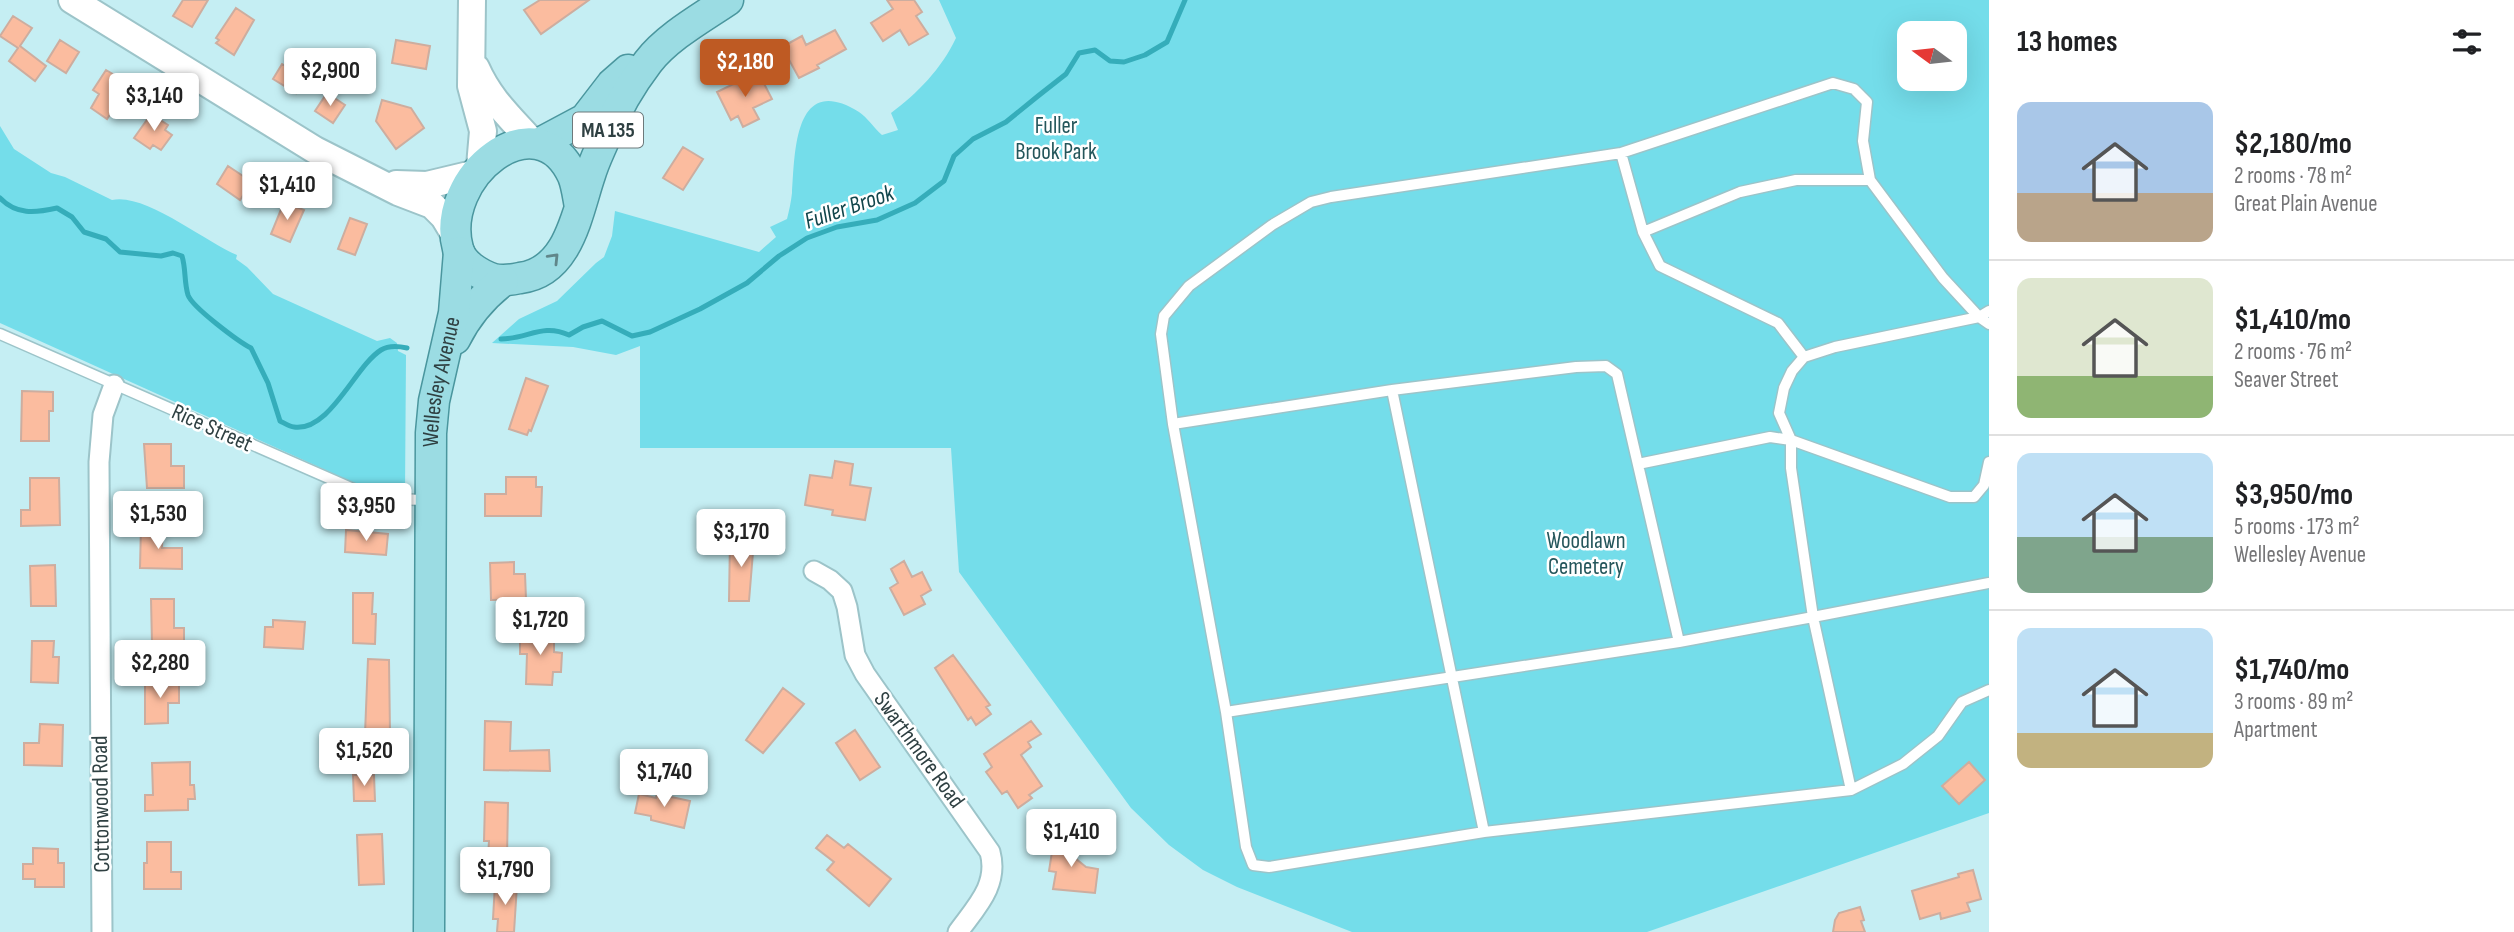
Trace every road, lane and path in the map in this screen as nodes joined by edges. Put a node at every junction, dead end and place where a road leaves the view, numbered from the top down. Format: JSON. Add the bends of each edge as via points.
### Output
{"nodes":[{"id":1,"x":472,"y":0,"type":"edge"},
{"id":2,"x":728,"y":0,"type":"edge"},
{"id":3,"x":79,"y":2,"type":"edge"},
{"id":4,"x":470,"y":54,"type":"junction"},
{"id":5,"x":650,"y":59,"type":"junction"},
{"id":6,"x":537,"y":144,"type":"junction"},
{"id":7,"x":1620,"y":153,"type":"junction"},
{"id":8,"x":477,"y":170,"type":"junction"},
{"id":9,"x":1870,"y":180,"type":"junction"},
{"id":10,"x":380,"y":182,"type":"junction"},
{"id":11,"x":580,"y":207,"type":"junction"},
{"id":12,"x":1643,"y":232,"type":"junction"},
{"id":13,"x":457,"y":244,"type":"junction"},
{"id":14,"x":503,"y":281,"type":"junction"},
{"id":15,"x":1989,"y":311,"type":"edge"},
{"id":16,"x":1979,"y":317,"type":"junction"},
{"id":17,"x":1989,"y":324,"type":"edge"},
{"id":18,"x":0,"y":334,"type":"edge"},
{"id":19,"x":445,"y":357,"type":"junction"},
{"id":20,"x":1804,"y":357,"type":"junction"},
{"id":21,"x":114,"y":385,"type":"junction"},
{"id":22,"x":1392,"y":390,"type":"junction"},
{"id":23,"x":1173,"y":424,"type":"junction"},
{"id":24,"x":1791,"y":440,"type":"junction"},
{"id":25,"x":1638,"y":464,"type":"junction"},
{"id":26,"x":1989,"y":464,"type":"edge"},
{"id":27,"x":430,"y":500,"type":"junction"},
{"id":28,"x":814,"y":571,"type":"dead end"},
{"id":29,"x":1989,"y":583,"type":"edge"},
{"id":30,"x":1813,"y":617,"type":"junction"},
{"id":31,"x":1679,"y":642,"type":"junction"},
{"id":32,"x":1452,"y":677,"type":"junction"},
{"id":33,"x":1989,"y":690,"type":"edge"},
{"id":34,"x":1226,"y":712,"type":"junction"},
{"id":35,"x":1851,"y":790,"type":"junction"},
{"id":36,"x":1484,"y":832,"type":"junction"},
{"id":37,"x":102,"y":932,"type":"edge"},
{"id":38,"x":429,"y":932,"type":"edge"},
{"id":39,"x":958,"y":932,"type":"edge"}],
"edges":[{"from":1,"to":4,"type":"street"},
{"from":2,"to":5,"type":"main road","number":"MA 135"},
{"from":3,"to":10,"type":"street","via":[[315,150]]},
{"from":4,"to":6,"type":"street","via":[[499,108]]},
{"from":4,"to":8,"type":"street","via":[[471,86],[483,131]]},
{"from":5,"to":6,"type":"main road","number":"MA 135","via":[[612,84],[585,119]]},
{"from":5,"to":11,"type":"main road","number":"MA 135","via":[[609,128]]},
{"from":6,"to":8,"type":"main road","number":"MA 135","via":[[518,144]]},
{"from":6,"to":11,"type":"main road","via":[[551,149],[569,169]]},
{"from":7,"to":9,"type":"lane","via":[[1833,83],[1854,89],[1867,103],[1863,141]]},
{"from":7,"to":12,"type":"lane"},
{"from":7,"to":23,"type":"lane","via":[[1311,202],[1189,286],[1164,316],[1161,334]]},
{"from":8,"to":10,"type":"street","via":[[426,185]]},
{"from":8,"to":13,"type":"main road","number":"MA 135","via":[[460,202],[455,222]]},
{"from":9,"to":12,"type":"lane","via":[[1796,180],[1740,192]]},
{"from":9,"to":16,"type":"lane","via":[[1942,278]]},
{"from":10,"to":13,"type":"street","via":[[432,205],[444,217]]},
{"from":14,"to":11,"type":"main road","number":"MA 135","one_way":true,"via":[[527,277],[548,266],[562,250]]},
{"from":12,"to":20,"type":"lane","via":[[1660,266],[1778,323]]},
{"from":13,"to":14,"type":"main road","via":[[470,266]]},
{"from":13,"to":19,"type":"main road","name":"Wellesley Avenue","number":"MA 135","via":[[454,313]]},
{"from":14,"to":19,"type":"main road","number":"MA 135","via":[[469,313]]},
{"from":15,"to":16,"type":"lane"},
{"from":16,"to":17,"type":"lane"},
{"from":16,"to":20,"type":"lane","via":[[1835,346]]},
{"from":18,"to":21,"type":"lane","name":"Rice Street"},
{"from":19,"to":27,"type":"main road","name":"Wellesley Avenue","number":"MA 135","via":[[432,420]]},
{"from":20,"to":24,"type":"lane","via":[[1784,388],[1779,413]]},
{"from":21,"to":27,"type":"lane","name":"Rice Street","via":[[365,494]]},
{"from":21,"to":37,"type":"street","name":"Cottonwood Road","via":[[103,415],[99,462]]},
{"from":22,"to":23,"type":"lane"},
{"from":22,"to":25,"type":"lane","via":[[1606,366],[1617,374]]},
{"from":22,"to":32,"type":"lane"},
{"from":23,"to":34,"type":"lane"},
{"from":24,"to":25,"type":"lane","via":[[1770,437]]},
{"from":24,"to":26,"type":"lane","via":[[1950,497],[1974,497],[1984,485]]},
{"from":24,"to":30,"type":"lane"},
{"from":25,"to":31,"type":"lane"},
{"from":27,"to":38,"type":"main road","name":"Wellesley Avenue","number":"MA 135"},
{"from":28,"to":39,"type":"street","name":"Swarthmore Road","via":[[842,591],[855,655],[865,674],[990,852],[990,886]]},
{"from":29,"to":30,"type":"lane"},
{"from":30,"to":31,"type":"lane"},
{"from":30,"to":35,"type":"lane"},
{"from":31,"to":32,"type":"lane"},
{"from":32,"to":34,"type":"lane"},
{"from":32,"to":36,"type":"lane"},
{"from":33,"to":35,"type":"lane","via":[[1962,702],[1938,736],[1902,764]]},
{"from":34,"to":36,"type":"lane","via":[[1246,847],[1253,865],[1269,867]]},
{"from":35,"to":36,"type":"lane"}]}
